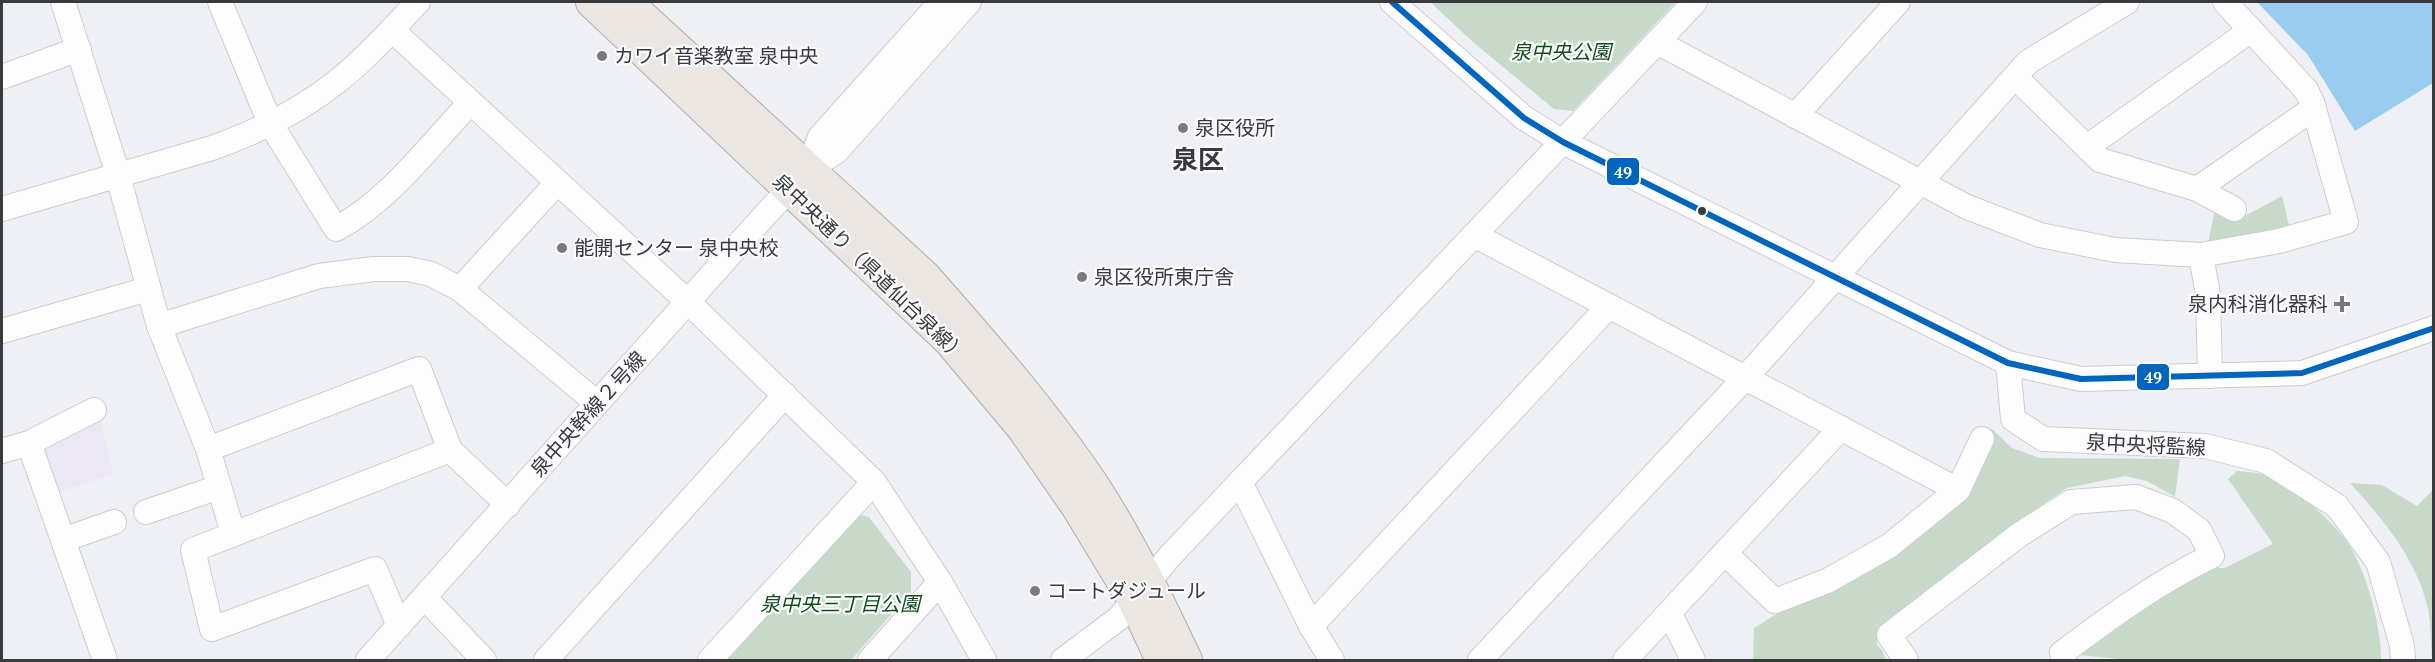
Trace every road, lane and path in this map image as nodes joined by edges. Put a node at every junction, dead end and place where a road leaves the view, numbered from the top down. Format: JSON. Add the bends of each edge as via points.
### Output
{"nodes":[{"id":1,"x":63,"y":2,"type":"edge"},
{"id":2,"x":220,"y":2,"type":"edge"},
{"id":3,"x":418,"y":2,"type":"edge"},
{"id":4,"x":592,"y":2,"type":"edge"},
{"id":5,"x":626,"y":2,"type":"edge"},
{"id":6,"x":941,"y":2,"type":"edge"},
{"id":7,"x":969,"y":2,"type":"edge"},
{"id":8,"x":1392,"y":2,"type":"edge"},
{"id":9,"x":1695,"y":2,"type":"edge"},
{"id":10,"x":1898,"y":2,"type":"edge"},
{"id":11,"x":2127,"y":2,"type":"edge"},
{"id":12,"x":2224,"y":2,"type":"edge"},
{"id":13,"x":392,"y":30,"type":"junction"},
{"id":14,"x":2251,"y":30,"type":"junction"},
{"id":15,"x":1657,"y":42,"type":"junction"},
{"id":16,"x":79,"y":49,"type":"junction"},
{"id":17,"x":2,"y":76,"type":"edge"},
{"id":18,"x":2015,"y":78,"type":"junction"},
{"id":19,"x":470,"y":103,"type":"junction"},
{"id":20,"x":2314,"y":108,"type":"junction"},
{"id":21,"x":1795,"y":116,"type":"junction"},
{"id":22,"x":270,"y":123,"type":"junction"},
{"id":23,"x":1563,"y":142,"type":"junction"},
{"id":24,"x":2087,"y":147,"type":"junction"},
{"id":25,"x":118,"y":176,"type":"junction"},
{"id":26,"x":799,"y":179,"type":"junction"},
{"id":27,"x":1921,"y":182,"type":"junction"},
{"id":28,"x":557,"y":183,"type":"junction"},
{"id":29,"x":2197,"y":189,"type":"junction"},
{"id":30,"x":2,"y":209,"type":"edge"},
{"id":31,"x":2234,"y":209,"type":"dead end"},
{"id":32,"x":1474,"y":235,"type":"junction"},
{"id":33,"x":2201,"y":255,"type":"junction"},
{"id":34,"x":1835,"y":278,"type":"junction"},
{"id":35,"x":460,"y":289,"type":"junction"},
{"id":36,"x":148,"y":290,"type":"junction"},
{"id":37,"x":688,"y":302,"type":"junction"},
{"id":38,"x":1609,"y":306,"type":"junction"},
{"id":39,"x":159,"y":326,"type":"junction"},
{"id":40,"x":2433,"y":328,"type":"edge"},
{"id":41,"x":2,"y":331,"type":"edge"},
{"id":42,"x":2008,"y":363,"type":"junction"},
{"id":43,"x":2210,"y":376,"type":"junction"},
{"id":44,"x":1745,"y":378,"type":"junction"},
{"id":45,"x":785,"y":395,"type":"junction"},
{"id":46,"x":597,"y":403,"type":"junction"},
{"id":47,"x":94,"y":410,"type":"dead end"},
{"id":48,"x":1841,"y":428,"type":"junction"},
{"id":49,"x":1982,"y":439,"type":"dead end"},
{"id":50,"x":29,"y":443,"type":"junction"},
{"id":51,"x":208,"y":449,"type":"junction"},
{"id":52,"x":450,"y":450,"type":"junction"},
{"id":53,"x":2,"y":451,"type":"edge"},
{"id":54,"x":874,"y":482,"type":"junction"},
{"id":55,"x":1240,"y":482,"type":"junction"},
{"id":56,"x":219,"y":487,"type":"junction"},
{"id":57,"x":1958,"y":490,"type":"junction"},
{"id":58,"x":508,"y":505,"type":"junction"},
{"id":59,"x":146,"y":512,"type":"dead end"},
{"id":60,"x":114,"y":522,"type":"dead end"},
{"id":61,"x":233,"y":533,"type":"junction"},
{"id":62,"x":63,"y":540,"type":"junction"},
{"id":63,"x":1726,"y":554,"type":"junction"},
{"id":64,"x":940,"y":582,"type":"junction"},
{"id":65,"x":1141,"y":591,"type":"junction"},
{"id":66,"x":425,"y":598,"type":"junction"},
{"id":67,"x":1670,"y":614,"type":"junction"},
{"id":68,"x":399,"y":626,"type":"junction"},
{"id":69,"x":1311,"y":626,"type":"junction"},
{"id":70,"x":105,"y":660,"type":"edge"},
{"id":71,"x":368,"y":660,"type":"edge"},
{"id":72,"x":484,"y":660,"type":"edge"},
{"id":73,"x":546,"y":660,"type":"edge"},
{"id":74,"x":710,"y":660,"type":"edge"},
{"id":75,"x":870,"y":660,"type":"edge"},
{"id":76,"x":984,"y":660,"type":"edge"},
{"id":77,"x":1064,"y":660,"type":"edge"},
{"id":78,"x":1162,"y":660,"type":"edge"},
{"id":79,"x":1186,"y":660,"type":"edge"},
{"id":80,"x":1332,"y":660,"type":"edge"},
{"id":81,"x":1480,"y":660,"type":"edge"},
{"id":82,"x":1625,"y":660,"type":"edge"},
{"id":83,"x":1693,"y":660,"type":"edge"},
{"id":84,"x":1903,"y":660,"type":"edge"},
{"id":85,"x":2064,"y":660,"type":"edge"},
{"id":86,"x":2403,"y":660,"type":"edge"}],
"edges":[{"from":1,"to":16,"type":"street"},
{"from":2,"to":22,"type":"street"},
{"from":3,"to":13,"type":"street"},
{"from":4,"to":26,"type":"main road","name":"泉中央通り（県道仙台泉線）"},
{"from":5,"to":26,"type":"main road","name":"泉中央通り（県道仙台泉線）"},
{"from":6,"to":26,"type":"street","via":[[820,137]]},
{"from":7,"to":26,"type":"street","via":[[836,152]]},
{"from":8,"to":23,"type":"street","via":[[1524,118]]},
{"from":9,"to":15,"type":"street"},
{"from":10,"to":21,"type":"street"},
{"from":11,"to":18,"type":"street","via":[[2028,62]]},
{"from":12,"to":14,"type":"street"},
{"from":13,"to":19,"type":"street"},
{"from":13,"to":22,"type":"street","via":[[339,80]]},
{"from":14,"to":20,"type":"street","via":[[2306,90]]},
{"from":14,"to":24,"type":"street"},
{"from":15,"to":21,"type":"street"},
{"from":15,"to":23,"type":"street"},
{"from":16,"to":17,"type":"street"},
{"from":16,"to":25,"type":"street"},
{"from":18,"to":24,"type":"street"},
{"from":18,"to":27,"type":"street"},
{"from":19,"to":22,"type":"street","via":[[391,187],[336,229]]},
{"from":19,"to":28,"type":"street"},
{"from":20,"to":29,"type":"street"},
{"from":20,"to":33,"type":"street","via":[[2346,222],[2279,241]]},
{"from":21,"to":27,"type":"street"},
{"from":22,"to":25,"type":"street","via":[[212,148]]},
{"from":23,"to":32,"type":"street"},
{"from":23,"to":34,"type":"street"},
{"from":24,"to":29,"type":"street","via":[[2100,160]]},
{"from":25,"to":30,"type":"street"},
{"from":25,"to":36,"type":"street"},
{"from":26,"to":37,"type":"street","name":"泉中央幹線２号線"},
{"from":26,"to":65,"type":"main road","name":"泉中央通り（県道仙台泉線）","via":[[950,341],[1016,420]]},
{"from":27,"to":33,"type":"street","via":[[1967,207],[2040,235],[2115,250]]},
{"from":27,"to":34,"type":"street"},
{"from":28,"to":35,"type":"street"},
{"from":28,"to":37,"type":"street"},
{"from":29,"to":31,"type":"street"},
{"from":32,"to":38,"type":"street"},
{"from":32,"to":55,"type":"street"},
{"from":33,"to":43,"type":"street","via":[[2208,295]]},
{"from":34,"to":42,"type":"street"},
{"from":34,"to":44,"type":"street"},
{"from":35,"to":39,"type":"street","via":[[431,274],[374,269],[319,276]]},
{"from":35,"to":46,"type":"street"},
{"from":36,"to":39,"type":"street"},
{"from":36,"to":41,"type":"street"},
{"from":37,"to":45,"type":"street"},
{"from":37,"to":46,"type":"street","name":"泉中央幹線２号線"},
{"from":38,"to":44,"type":"street"},
{"from":38,"to":69,"type":"street"},
{"from":39,"to":51,"type":"street"},
{"from":40,"to":43,"type":"street","via":[[2302,373]]},
{"from":42,"to":43,"type":"street","via":[[2081,379]]},
{"from":42,"to":86,"type":"street","name":"泉中央将監線","via":[[2013,419],[2043,440],[2205,446],[2266,461],[2337,506],[2378,562]]},
{"from":44,"to":48,"type":"street"},
{"from":44,"to":81,"type":"street"},
{"from":45,"to":54,"type":"street"},
{"from":45,"to":73,"type":"street"},
{"from":46,"to":58,"type":"street","name":"泉中央幹線２号線"},
{"from":47,"to":50,"type":"street"},
{"from":48,"to":57,"type":"street"},
{"from":48,"to":63,"type":"street"},
{"from":49,"to":57,"type":"street"},
{"from":50,"to":53,"type":"street"},
{"from":50,"to":62,"type":"street"},
{"from":51,"to":52,"type":"street","via":[[419,369]]},
{"from":51,"to":56,"type":"street"},
{"from":52,"to":58,"type":"street"},
{"from":52,"to":61,"type":"street"},
{"from":54,"to":64,"type":"street"},
{"from":54,"to":74,"type":"street"},
{"from":55,"to":65,"type":"street"},
{"from":55,"to":69,"type":"street"},
{"from":56,"to":59,"type":"street"},
{"from":56,"to":61,"type":"street"},
{"from":57,"to":63,"type":"street","via":[[1889,546],[1827,581],[1775,601]]},
{"from":58,"to":66,"type":"street","name":"泉中央幹線２号線"},
{"from":60,"to":62,"type":"street"},
{"from":61,"to":68,"type":"street","via":[[193,550],[213,629],[375,569]]},
{"from":62,"to":70,"type":"street"},
{"from":63,"to":67,"type":"street"},
{"from":64,"to":75,"type":"street"},
{"from":64,"to":76,"type":"street"},
{"from":65,"to":77,"type":"street","via":[[1119,618]]},
{"from":65,"to":78,"type":"main road","name":"泉中央通り（県道仙台泉線）"},
{"from":65,"to":79,"type":"main road","name":"泉中央通り（県道仙台泉線）"},
{"from":66,"to":68,"type":"street","name":"泉中央幹線２号線"},
{"from":66,"to":72,"type":"street"},
{"from":67,"to":82,"type":"street"},
{"from":67,"to":83,"type":"street"},
{"from":68,"to":71,"type":"street","name":"泉中央幹線２号線"},
{"from":69,"to":80,"type":"street"},
{"from":84,"to":85,"type":"street","via":[[1889,635],[2019,535],[2071,502],[2136,497],[2173,511],[2199,530],[2212,556],[2180,571],[2120,610],[2062,653]]}]}
